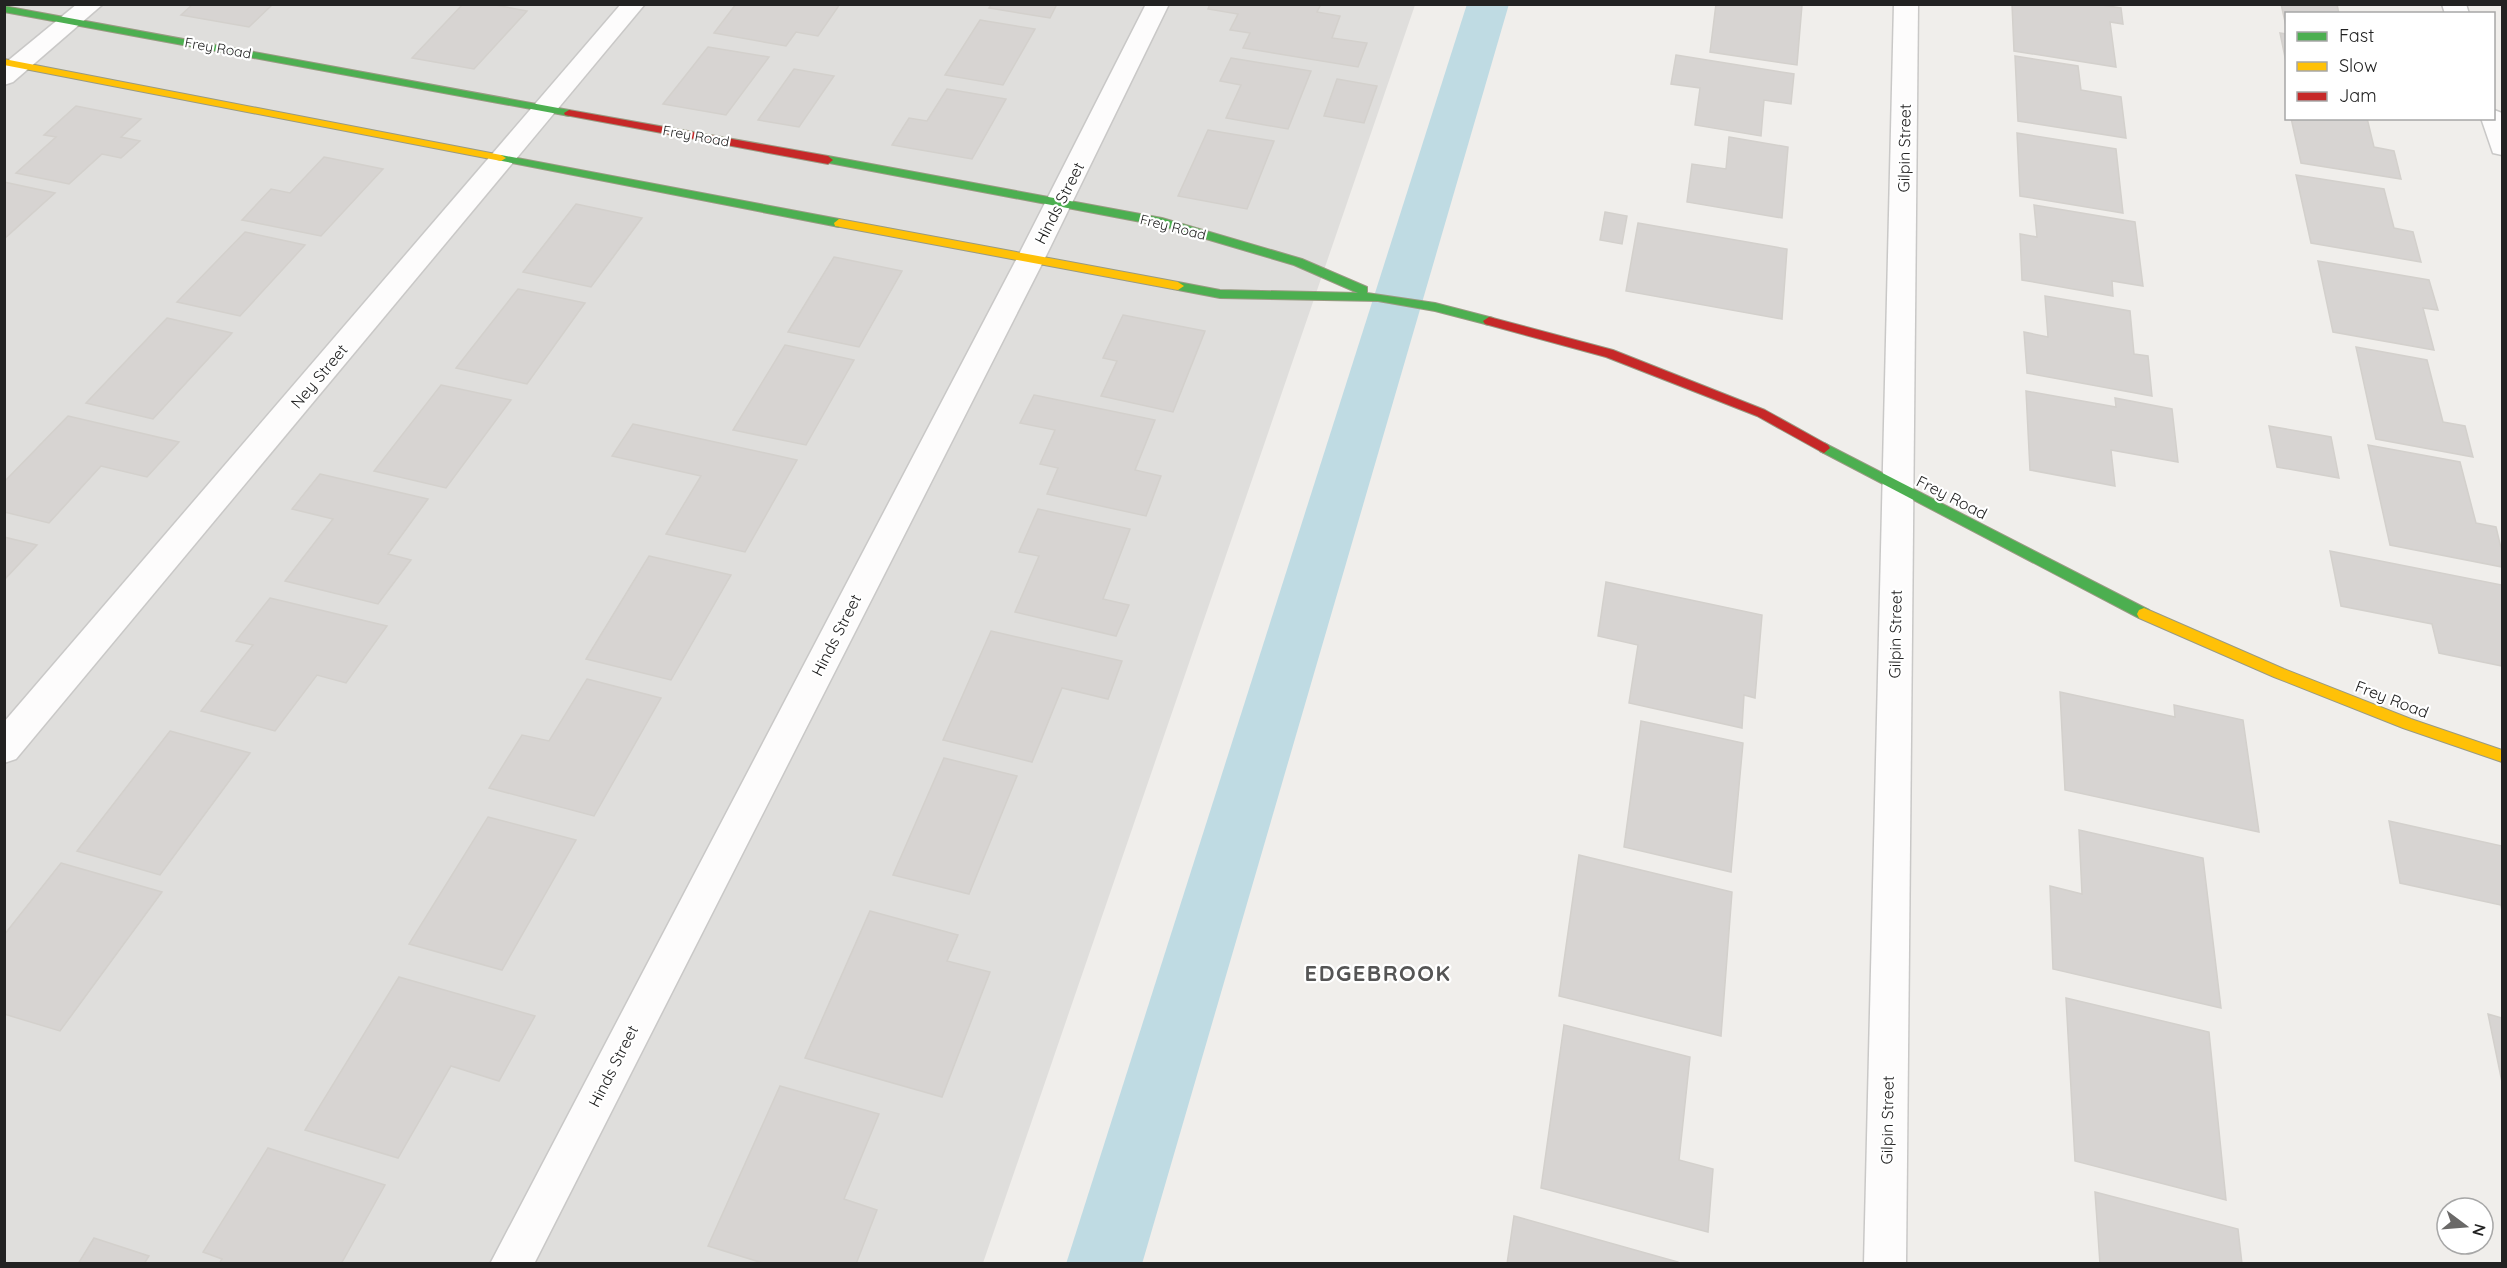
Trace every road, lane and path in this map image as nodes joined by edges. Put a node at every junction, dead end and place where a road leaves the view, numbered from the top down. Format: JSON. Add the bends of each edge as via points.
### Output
{"nodes":[{"id":1,"x":92,"y":4,"type":"edge"},
{"id":2,"x":634,"y":4,"type":"edge"},
{"id":3,"x":1158,"y":4,"type":"edge"},
{"id":4,"x":1906,"y":4,"type":"edge"},
{"id":5,"x":4,"y":9,"type":"edge"},
{"id":6,"x":72,"y":21,"type":"junction"},
{"id":7,"x":9,"y":68,"type":"edge"},
{"id":8,"x":546,"y":108,"type":"junction"},
{"id":9,"x":2494,"y":120,"type":"edge"},
{"id":10,"x":2502,"y":147,"type":"edge"},
{"id":11,"x":504,"y":159,"type":"junction"},
{"id":12,"x":1059,"y":203,"type":"junction"},
{"id":13,"x":1030,"y":260,"type":"junction"},
{"id":14,"x":1378,"y":297,"type":"junction"},
{"id":15,"x":1898,"y":488,"type":"junction"},
{"id":16,"x":4,"y":748,"type":"edge"},
{"id":17,"x":2502,"y":756,"type":"edge"},
{"id":18,"x":512,"y":1263,"type":"edge"},
{"id":19,"x":1885,"y":1263,"type":"edge"}],
"edges":[{"from":1,"to":6,"type":"street"},
{"from":2,"to":8,"type":"street","name":"Ney Street"},
{"from":3,"to":12,"type":"street","name":"Hinds Street"},
{"from":4,"to":15,"type":"street","name":"Gilpin Street"},
{"from":5,"to":6,"type":"street","name":"Frey Road"},
{"from":6,"to":7,"type":"street"},
{"from":6,"to":8,"type":"street","name":"Frey Road"},
{"from":7,"to":11,"type":"street","name":"Frey Road"},
{"from":8,"to":11,"type":"street","name":"Ney Street"},
{"from":8,"to":12,"type":"street","name":"Frey Road"},
{"from":9,"to":10,"type":"street"},
{"from":11,"to":13,"type":"street","name":"Frey Road"},
{"from":11,"to":16,"type":"street","name":"Ney Street"},
{"from":12,"to":13,"type":"street","name":"Hinds Street"},
{"from":12,"to":14,"type":"street","name":"Frey Road","via":[[1162,222],[1298,262]]},
{"from":13,"to":14,"type":"street","name":"Frey Road","via":[[1220,294]]},
{"from":13,"to":18,"type":"street","name":"Hinds Street"},
{"from":14,"to":15,"type":"street","name":"Frey Road","via":[[1435,308],[1620,357],[1761,413]]},
{"from":15,"to":17,"type":"street","name":"Frey Road","via":[[2155,620],[2279,673]]},
{"from":15,"to":19,"type":"street","name":"Gilpin Street"}]}
